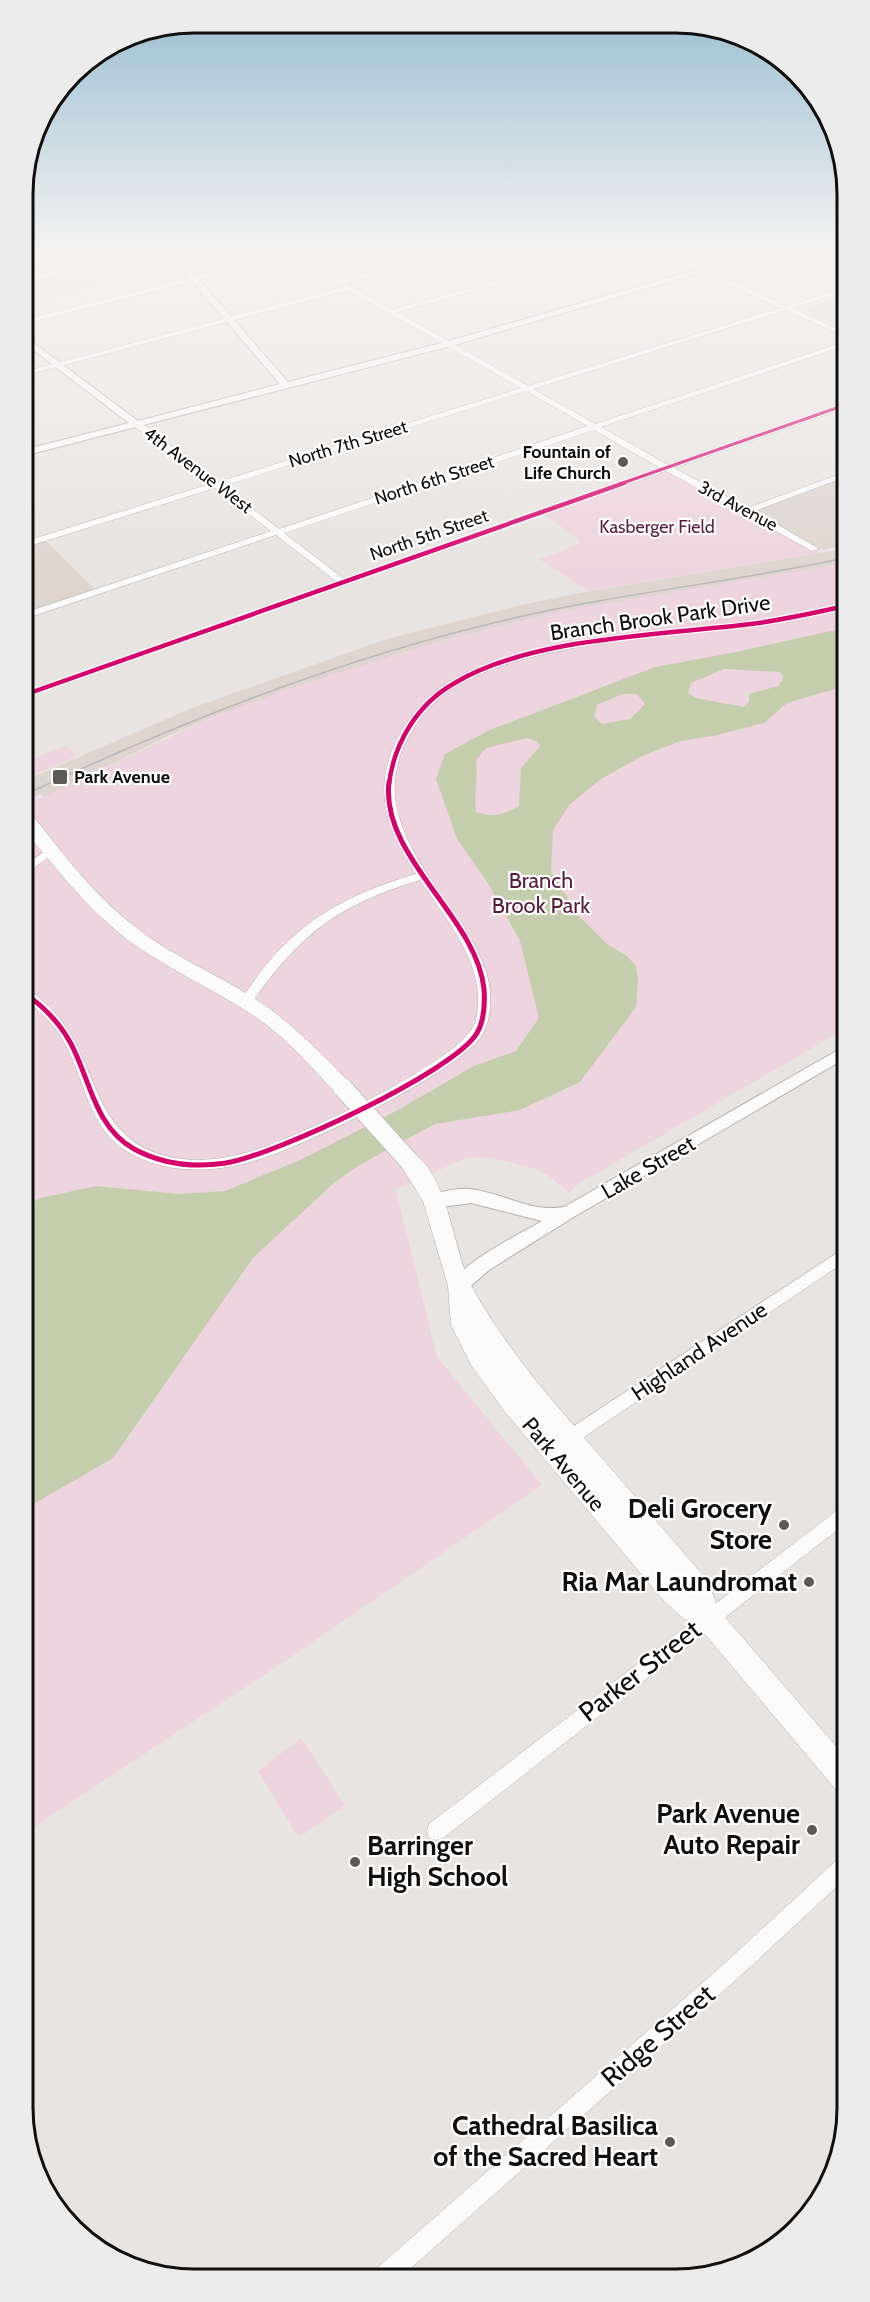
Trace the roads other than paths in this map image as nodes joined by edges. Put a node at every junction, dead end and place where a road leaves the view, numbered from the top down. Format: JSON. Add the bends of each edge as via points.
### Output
{"nodes":[{"id":1,"x":50,"y":358,"type":"edge"},
{"id":2,"x":80,"y":358,"type":"edge"},
{"id":3,"x":262,"y":358,"type":"edge"},
{"id":4,"x":392,"y":358,"type":"edge"},
{"id":5,"x":474,"y":358,"type":"edge"},
{"id":6,"x":623,"y":358,"type":"edge"},
{"id":7,"x":801,"y":358,"type":"edge"},
{"id":8,"x":58,"y":364,"type":"junction"},
{"id":9,"x":33,"y":371,"type":"edge"},
{"id":10,"x":286,"y":386,"type":"junction"},
{"id":11,"x":527,"y":388,"type":"junction"},
{"id":12,"x":837,"y":407,"type":"edge"},
{"id":13,"x":138,"y":424,"type":"junction"},
{"id":14,"x":595,"y":427,"type":"junction"},
{"id":15,"x":33,"y":450,"type":"edge"},
{"id":16,"x":666,"y":468,"type":"junction"},
{"id":17,"x":837,"y":477,"type":"edge"},
{"id":18,"x":218,"y":485,"type":"junction"},
{"id":19,"x":748,"y":511,"type":"junction"},
{"id":20,"x":278,"y":532,"type":"junction"},
{"id":21,"x":33,"y":542,"type":"edge"},
{"id":22,"x":816,"y":549,"type":"dead end"},
{"id":23,"x":343,"y":582,"type":"junction"},
{"id":24,"x":837,"y":607,"type":"edge"},
{"id":25,"x":33,"y":613,"type":"edge"},
{"id":26,"x":33,"y":692,"type":"edge"},
{"id":27,"x":33,"y":827,"type":"edge"},
{"id":28,"x":52,"y":850,"type":"junction"},
{"id":29,"x":33,"y":864,"type":"edge"},
{"id":30,"x":422,"y":876,"type":"junction"},
{"id":31,"x":33,"y":1000,"type":"edge"},
{"id":32,"x":246,"y":1002,"type":"junction"},
{"id":33,"x":837,"y":1056,"type":"edge"},
{"id":34,"x":434,"y":1201,"type":"junction"},
{"id":35,"x":577,"y":1209,"type":"junction"},
{"id":36,"x":837,"y":1259,"type":"edge"},
{"id":37,"x":459,"y":1286,"type":"junction"},
{"id":38,"x":560,"y":1444,"type":"junction"},
{"id":39,"x":837,"y":1520,"type":"edge"},
{"id":40,"x":708,"y":1618,"type":"junction"},
{"id":41,"x":837,"y":1769,"type":"edge"},
{"id":42,"x":436,"y":1831,"type":"dead end"},
{"id":43,"x":837,"y":1873,"type":"edge"},
{"id":44,"x":394,"y":2269,"type":"edge"}],
"edges":[{"from":1,"to":8,"type":"street","name":"4th Avenue West"},
{"from":2,"to":8,"type":"street"},
{"from":3,"to":10,"type":"street"},
{"from":4,"to":10,"type":"street"},
{"from":5,"to":11,"type":"street","name":"3rd Avenue"},
{"from":6,"to":11,"type":"street","name":"North 7th Street"},
{"from":7,"to":14,"type":"street","name":"North 6th Street"},
{"from":8,"to":9,"type":"street"},
{"from":8,"to":13,"type":"street","name":"4th Avenue West"},
{"from":10,"to":13,"type":"street"},
{"from":11,"to":14,"type":"street","name":"3rd Avenue"},
{"from":11,"to":18,"type":"street","name":"North 7th Street"},
{"from":12,"to":16,"type":"street","name":"North 5th Street"},
{"from":13,"to":15,"type":"street"},
{"from":13,"to":18,"type":"street","name":"4th Avenue West"},
{"from":14,"to":16,"type":"street","name":"3rd Avenue"},
{"from":14,"to":20,"type":"street","name":"North 6th Street"},
{"from":16,"to":19,"type":"street","name":"3rd Avenue"},
{"from":16,"to":23,"type":"street","name":"North 5th Street"},
{"from":17,"to":19,"type":"street"},
{"from":18,"to":20,"type":"street","name":"4th Avenue West"},
{"from":18,"to":21,"type":"street","name":"North 7th Street"},
{"from":19,"to":22,"type":"street","name":"3rd Avenue"},
{"from":20,"to":23,"type":"street","name":"4th Avenue West"},
{"from":20,"to":25,"type":"street","name":"North 6th Street"},
{"from":23,"to":26,"type":"street","name":"North 5th Street"},
{"from":24,"to":30,"type":"street","name":"Branch Brook Park Drive","via":[[754,623],[560,648],[508,661],[448,686],[425,705],[405,732],[387,787],[392,819]]},
{"from":27,"to":28,"type":"main road","name":"Park Avenue"},
{"from":28,"to":29,"type":"street"},
{"from":28,"to":32,"type":"main road","name":"Park Avenue","via":[[95,900],[131,933]]},
{"from":30,"to":31,"type":"street","name":"Branch Brook Park Drive","via":[[464,937],[479,969],[484,1005],[475,1037],[423,1074],[296,1140],[248,1158],[213,1166],[185,1166],[146,1154],[122,1141],[99,1112],[68,1037]]},
{"from":30,"to":32,"type":"street","via":[[356,899],[319,921],[295,941]]},
{"from":32,"to":34,"type":"main road","name":"Park Avenue","bridge":true,"via":[[301,1044],[343,1088],[409,1161]]},
{"from":33,"to":35,"type":"street","name":"Lake Street"},
{"from":34,"to":35,"type":"street","name":"Lake Street","via":[[475,1197],[545,1215]]},
{"from":34,"to":37,"type":"main road","name":"Park Avenue"},
{"from":35,"to":37,"type":"street","via":[[483,1265]]},
{"from":36,"to":38,"type":"street","name":"Highland Avenue"},
{"from":37,"to":38,"type":"main road","name":"Park Avenue"},
{"from":38,"to":40,"type":"main road","name":"Park Avenue","via":[[674,1593]]},
{"from":39,"to":40,"type":"street","name":"Parker Street"},
{"from":40,"to":41,"type":"main road","name":"Park Avenue"},
{"from":40,"to":42,"type":"street","name":"Parker Street"},
{"from":43,"to":44,"type":"street","name":"Ridge Street"}]}
